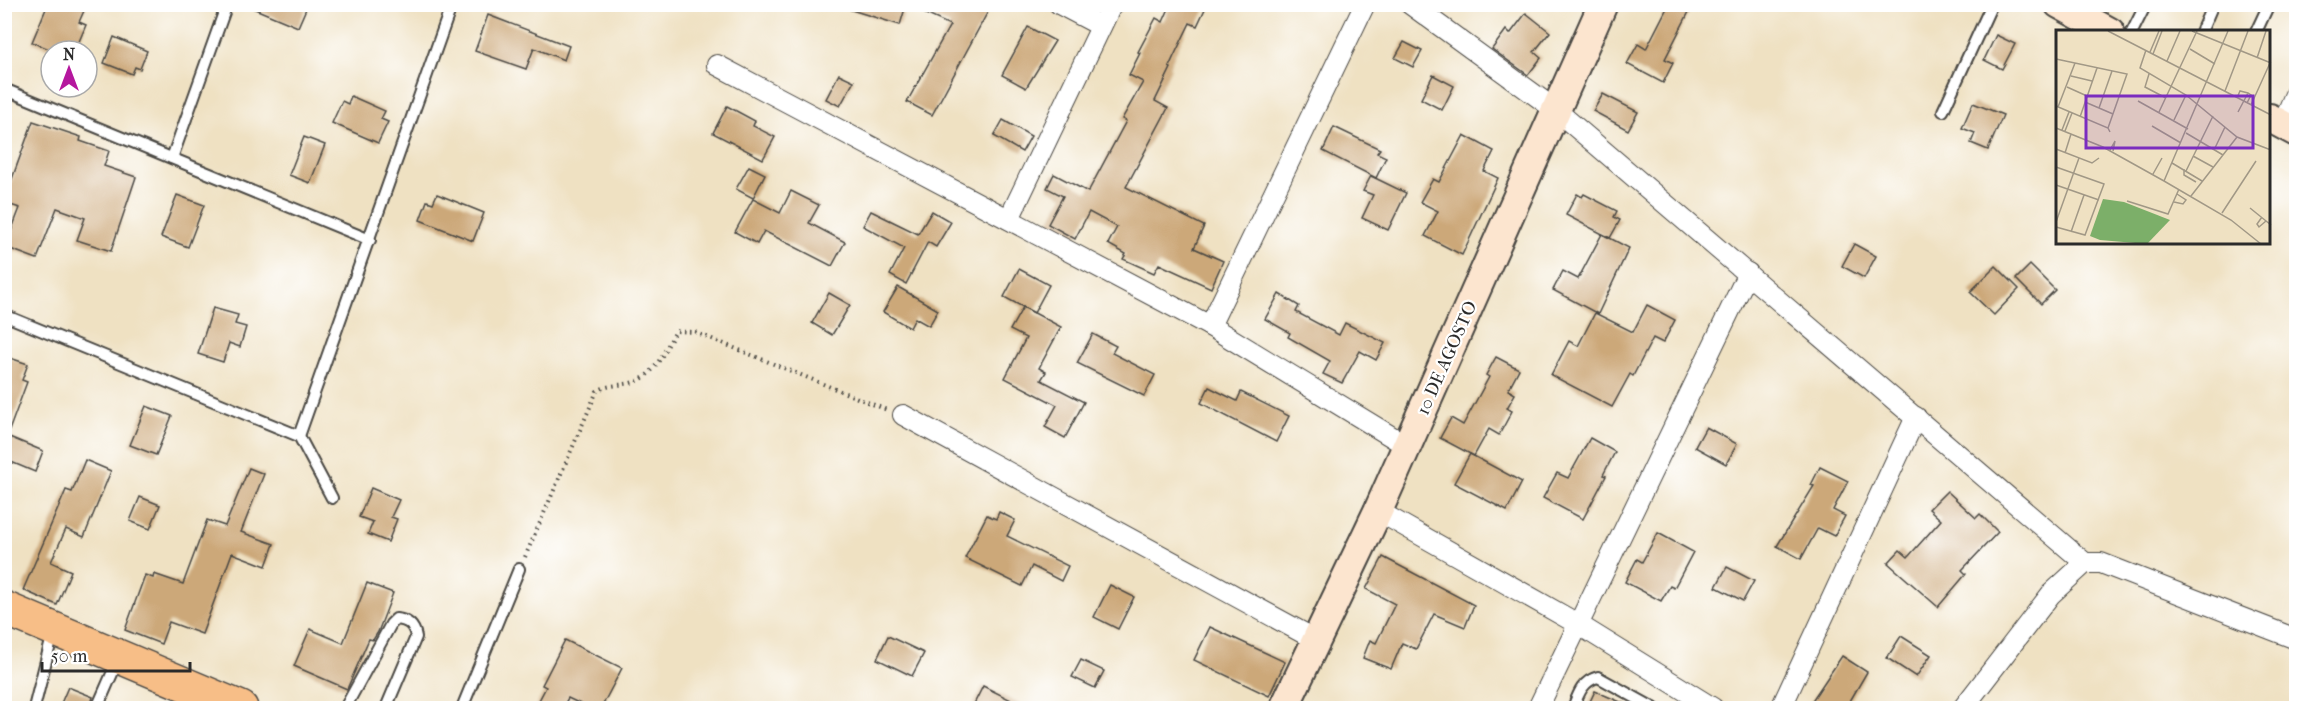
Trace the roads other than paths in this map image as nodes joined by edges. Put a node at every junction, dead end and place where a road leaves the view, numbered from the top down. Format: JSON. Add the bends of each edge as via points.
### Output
{"nodes":[{"id":1,"x":6,"y":4,"type":"edge"},
{"id":2,"x":227,"y":4,"type":"edge"},
{"id":3,"x":452,"y":4,"type":"edge"},
{"id":4,"x":1059,"y":4,"type":"edge"},
{"id":5,"x":1112,"y":4,"type":"edge"},
{"id":6,"x":1365,"y":4,"type":"edge"},
{"id":7,"x":1410,"y":4,"type":"edge"},
{"id":8,"x":1603,"y":4,"type":"edge"},
{"id":9,"x":1992,"y":4,"type":"edge"},
{"id":10,"x":2059,"y":4,"type":"edge"},
{"id":11,"x":2146,"y":4,"type":"edge"},
{"id":12,"x":2213,"y":4,"type":"edge"},
{"id":13,"x":2269,"y":4,"type":"edge"},
{"id":14,"x":4,"y":9,"type":"edge"},
{"id":15,"x":2097,"y":20,"type":"edge"},
{"id":16,"x":1101,"y":26,"type":"junction"},
{"id":17,"x":2133,"y":30,"type":"edge"},
{"id":18,"x":2202,"y":30,"type":"edge"},
{"id":19,"x":2257,"y":30,"type":"edge"},
{"id":20,"x":717,"y":65,"type":"dead end"},
{"id":21,"x":4,"y":89,"type":"edge"},
{"id":22,"x":2296,"y":92,"type":"edge"},
{"id":23,"x":1557,"y":111,"type":"junction"},
{"id":24,"x":1943,"y":111,"type":"dead end"},
{"id":25,"x":2283,"y":125,"type":"edge"},
{"id":26,"x":172,"y":158,"type":"junction"},
{"id":27,"x":1009,"y":219,"type":"junction"},
{"id":28,"x":370,"y":240,"type":"junction"},
{"id":29,"x":1748,"y":273,"type":"junction"},
{"id":30,"x":4,"y":315,"type":"edge"},
{"id":31,"x":1210,"y":326,"type":"junction"},
{"id":32,"x":903,"y":415,"type":"road end"},
{"id":33,"x":1916,"y":417,"type":"junction"},
{"id":34,"x":299,"y":436,"type":"junction"},
{"id":35,"x":1407,"y":446,"type":"junction"},
{"id":36,"x":332,"y":498,"type":"dead end"},
{"id":37,"x":1378,"y":511,"type":"junction"},
{"id":38,"x":2085,"y":563,"type":"junction"},
{"id":39,"x":519,"y":569,"type":"road end"},
{"id":40,"x":4,"y":608,"type":"edge"},
{"id":41,"x":1576,"y":624,"type":"junction"},
{"id":42,"x":53,"y":629,"type":"junction"},
{"id":43,"x":2296,"y":639,"type":"edge"},
{"id":44,"x":1316,"y":640,"type":"junction"},
{"id":45,"x":119,"y":657,"type":"junction"},
{"id":46,"x":34,"y":708,"type":"edge"},
{"id":47,"x":97,"y":708,"type":"edge"},
{"id":48,"x":241,"y":708,"type":"edge"},
{"id":49,"x":345,"y":708,"type":"edge"},
{"id":50,"x":386,"y":708,"type":"edge"},
{"id":51,"x":462,"y":708,"type":"edge"},
{"id":52,"x":1284,"y":708,"type":"edge"},
{"id":53,"x":1538,"y":708,"type":"edge"},
{"id":54,"x":1573,"y":708,"type":"edge"},
{"id":55,"x":1654,"y":708,"type":"edge"},
{"id":56,"x":1713,"y":708,"type":"edge"},
{"id":57,"x":1781,"y":708,"type":"edge"},
{"id":58,"x":1964,"y":708,"type":"edge"}],
"edges":[{"from":1,"to":14,"type":"lane"},
{"from":2,"to":26,"type":"lane"},
{"from":3,"to":28,"type":"lane"},
{"from":4,"to":16,"type":"street"},
{"from":5,"to":16,"type":"street"},
{"from":6,"to":31,"type":"street"},
{"from":7,"to":23,"type":"street"},
{"from":8,"to":23,"type":"street","name":"10 DE AGOSTO"},
{"from":9,"to":24,"type":"lane"},
{"from":10,"to":15,"type":"street"},
{"from":11,"to":17,"type":"lane"},
{"from":12,"to":18,"type":"lane"},
{"from":13,"to":19,"type":"lane"},
{"from":16,"to":27,"type":"street"},
{"from":20,"to":27,"type":"street"},
{"from":21,"to":26,"type":"lane"},
{"from":22,"to":25,"type":"street"},
{"from":23,"to":29,"type":"street"},
{"from":23,"to":35,"type":"street","name":"10 DE AGOSTO"},
{"from":26,"to":28,"type":"lane"},
{"from":27,"to":31,"type":"street"},
{"from":28,"to":34,"type":"lane"},
{"from":29,"to":33,"type":"street"},
{"from":29,"to":41,"type":"street"},
{"from":30,"to":34,"type":"lane"},
{"from":31,"to":35,"type":"street"},
{"from":32,"to":44,"type":"street"},
{"from":33,"to":38,"type":"street"},
{"from":33,"to":57,"type":"street"},
{"from":34,"to":36,"type":"lane"},
{"from":35,"to":37,"type":"street","name":"10 DE AGOSTO"},
{"from":37,"to":41,"type":"street"},
{"from":37,"to":44,"type":"street","name":"10 DE AGOSTO"},
{"from":38,"to":43,"type":"street","via":[[2102,563]]},
{"from":38,"to":58,"type":"street","via":[[2050,594]]},
{"from":39,"to":51,"type":"lane"},
{"from":40,"to":42,"type":"highway"},
{"from":41,"to":53,"type":"street"},
{"from":41,"to":56,"type":"street"},
{"from":42,"to":45,"type":"highway"},
{"from":42,"to":46,"type":"lane"},
{"from":44,"to":52,"type":"street","name":"10 DE AGOSTO"},
{"from":45,"to":47,"type":"lane"},
{"from":45,"to":48,"type":"highway"},
{"from":49,"to":50,"type":"lane","via":[[390,624],[396,619],[405,620],[416,637]]},
{"from":54,"to":55,"type":"lane","via":[[1582,688],[1598,677]]}]}
